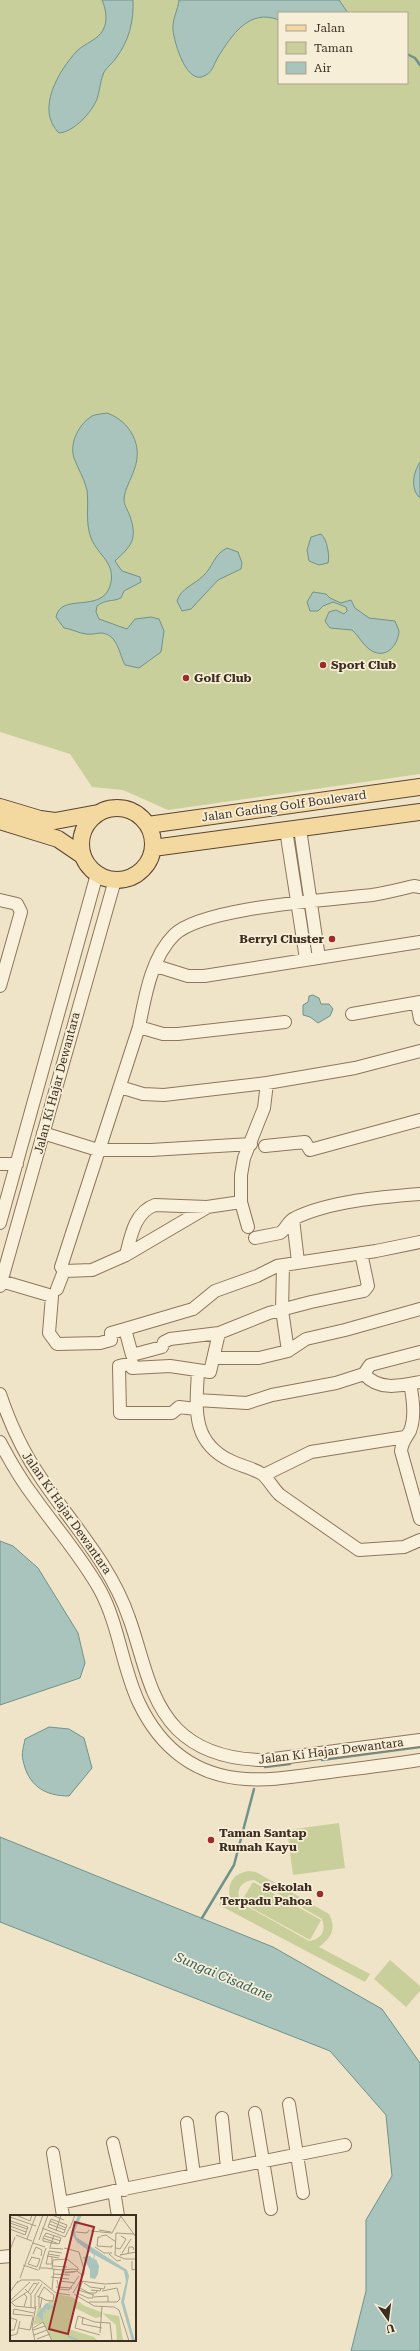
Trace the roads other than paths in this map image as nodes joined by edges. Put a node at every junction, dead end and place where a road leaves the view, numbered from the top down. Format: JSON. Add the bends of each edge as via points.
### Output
{"nodes":[{"id":1,"x":420,"y":787,"type":"edge"},
{"id":2,"x":0,"y":808,"type":"edge"},
{"id":3,"x":420,"y":812,"type":"edge"},
{"id":4,"x":98,"y":813,"type":"junction"},
{"id":5,"x":0,"y":821,"type":"edge"},
{"id":6,"x":148,"y":825,"type":"junction"},
{"id":7,"x":293,"y":829,"type":"junction"},
{"id":8,"x":153,"y":848,"type":"junction"},
{"id":9,"x":83,"y":856,"type":"junction"},
{"id":10,"x":97,"y":874,"type":"junction"},
{"id":11,"x":115,"y":880,"type":"junction"},
{"id":12,"x":420,"y":887,"type":"edge"},
{"id":13,"x":0,"y":900,"type":"edge"},
{"id":14,"x":311,"y":902,"type":"junction"},
{"id":15,"x":297,"y":903,"type":"junction"},
{"id":16,"x":420,"y":942,"type":"edge"},
{"id":17,"x":319,"y":958,"type":"junction"},
{"id":18,"x":306,"y":959,"type":"junction"},
{"id":19,"x":4,"y":960,"type":"edge"},
{"id":20,"x":156,"y":966,"type":"junction"},
{"id":21,"x":0,"y":986,"type":"edge"},
{"id":22,"x":418,"y":1003,"type":"edge"},
{"id":23,"x":352,"y":1014,"type":"dead end"},
{"id":24,"x":420,"y":1019,"type":"edge"},
{"id":25,"x":285,"y":1022,"type":"dead end"},
{"id":26,"x":139,"y":1028,"type":"junction"},
{"id":27,"x":420,"y":1052,"type":"edge"},
{"id":28,"x":267,"y":1083,"type":"junction"},
{"id":29,"x":120,"y":1087,"type":"junction"},
{"id":30,"x":420,"y":1120,"type":"edge"},
{"id":31,"x":43,"y":1133,"type":"junction"},
{"id":32,"x":251,"y":1144,"type":"junction"},
{"id":33,"x":265,"y":1146,"type":"dead end"},
{"id":34,"x":98,"y":1150,"type":"junction"},
{"id":35,"x":0,"y":1164,"type":"edge"},
{"id":36,"x":17,"y":1164,"type":"junction"},
{"id":37,"x":420,"y":1194,"type":"edge"},
{"id":38,"x":241,"y":1202,"type":"junction"},
{"id":39,"x":208,"y":1207,"type":"junction"},
{"id":40,"x":293,"y":1219,"type":"junction"},
{"id":41,"x":0,"y":1223,"type":"edge"},
{"id":42,"x":248,"y":1227,"type":"dead end"},
{"id":43,"x":255,"y":1238,"type":"dead end"},
{"id":44,"x":420,"y":1242,"type":"edge"},
{"id":45,"x":361,"y":1253,"type":"junction"},
{"id":46,"x":126,"y":1255,"type":"junction"},
{"id":47,"x":298,"y":1262,"type":"junction"},
{"id":48,"x":283,"y":1265,"type":"junction"},
{"id":49,"x":64,"y":1271,"type":"junction"},
{"id":50,"x":0,"y":1283,"type":"edge"},
{"id":51,"x":56,"y":1289,"type":"dead end"},
{"id":52,"x":420,"y":1309,"type":"edge"},
{"id":53,"x":282,"y":1310,"type":"junction"},
{"id":54,"x":125,"y":1329,"type":"junction"},
{"id":55,"x":219,"y":1333,"type":"junction"},
{"id":56,"x":288,"y":1351,"type":"junction"},
{"id":57,"x":420,"y":1352,"type":"edge"},
{"id":58,"x":214,"y":1358,"type":"junction"},
{"id":59,"x":132,"y":1359,"type":"junction"},
{"id":60,"x":198,"y":1371,"type":"junction"},
{"id":61,"x":364,"y":1374,"type":"junction"},
{"id":62,"x":415,"y":1383,"type":"edge"},
{"id":63,"x":0,"y":1394,"type":"edge"},
{"id":64,"x":196,"y":1404,"type":"junction"},
{"id":65,"x":405,"y":1437,"type":"junction"},
{"id":66,"x":0,"y":1442,"type":"edge"},
{"id":67,"x":264,"y":1475,"type":"junction"},
{"id":68,"x":420,"y":1520,"type":"edge"},
{"id":69,"x":420,"y":1540,"type":"edge"},
{"id":70,"x":420,"y":1740,"type":"edge"},
{"id":71,"x":306,"y":1755,"type":"junction"},
{"id":72,"x":420,"y":1760,"type":"edge"},
{"id":73,"x":310,"y":1774,"type":"junction"},
{"id":74,"x":289,"y":2104,"type":"dead end"},
{"id":75,"x":255,"y":2113,"type":"dead end"},
{"id":76,"x":222,"y":2118,"type":"dead end"},
{"id":77,"x":187,"y":2123,"type":"dead end"},
{"id":78,"x":113,"y":2143,"type":"dead end"},
{"id":79,"x":345,"y":2145,"type":"dead end"},
{"id":80,"x":54,"y":2153,"type":"dead end"},
{"id":81,"x":297,"y":2153,"type":"junction"},
{"id":82,"x":264,"y":2160,"type":"junction"},
{"id":83,"x":227,"y":2168,"type":"junction"},
{"id":84,"x":194,"y":2175,"type":"junction"},
{"id":85,"x":119,"y":2190,"type":"junction"},
{"id":86,"x":303,"y":2193,"type":"dead end"},
{"id":87,"x":61,"y":2202,"type":"junction"},
{"id":88,"x":271,"y":2209,"type":"dead end"},
{"id":89,"x":63,"y":2215,"type":"edge"},
{"id":90,"x":118,"y":2215,"type":"edge"},
{"id":91,"x":10,"y":2256,"type":"edge"},
{"id":92,"x":0,"y":2257,"type":"edge"}],
"edges":[{"from":1,"to":6,"type":"main road","name":"Jalan Gading Golf Boulevard"},
{"from":2,"to":4,"type":"main road","via":[[55,821]]},
{"from":3,"to":7,"type":"main road","name":"Jalan Gading Golf Boulevard"},
{"from":4,"to":6,"type":"main road","via":[[120,808],[136,814]]},
{"from":4,"to":9,"type":"main road","via":[[89,821],[83,832]]},
{"from":5,"to":9,"type":"main road","via":[[58,839]]},
{"from":6,"to":8,"type":"main road"},
{"from":7,"to":8,"type":"main road","name":"Jalan Gading Golf Boulevard"},
{"from":7,"to":14,"type":"street"},
{"from":7,"to":15,"type":"street"},
{"from":8,"to":11,"type":"main road","via":[[144,867],[126,879]]},
{"from":9,"to":10,"type":"main road","via":[[88,866]]},
{"from":10,"to":11,"type":"main road"},
{"from":10,"to":36,"type":"street","name":"Jalan Ki Hajar Dewantara"},
{"from":11,"to":31,"type":"street","name":"Jalan Ki Hajar Dewantara"},
{"from":12,"to":14,"type":"street"},
{"from":13,"to":19,"type":"street","via":[[17,904],[21,912]]},
{"from":14,"to":15,"type":"street"},
{"from":14,"to":17,"type":"street"},
{"from":15,"to":18,"type":"street"},
{"from":15,"to":20,"type":"street","via":[[197,920],[174,934]]},
{"from":16,"to":17,"type":"street"},
{"from":17,"to":18,"type":"street"},
{"from":18,"to":20,"type":"street","via":[[204,976],[188,976]]},
{"from":19,"to":21,"type":"street"},
{"from":20,"to":26,"type":"street","via":[[146,993]]},
{"from":22,"to":23,"type":"street"},
{"from":22,"to":24,"type":"street"},
{"from":25,"to":26,"type":"street","via":[[178,1034],[163,1034]]},
{"from":26,"to":29,"type":"street"},
{"from":27,"to":28,"type":"street","via":[[355,1068]]},
{"from":28,"to":29,"type":"street","via":[[157,1096]]},
{"from":28,"to":32,"type":"street","via":[[264,1108]]},
{"from":29,"to":34,"type":"street"},
{"from":30,"to":33,"type":"street","via":[[310,1150],[305,1142]]},
{"from":31,"to":34,"type":"street"},
{"from":31,"to":50,"type":"street","name":"Jalan Ki Hajar Dewantara"},
{"from":32,"to":34,"type":"street","via":[[151,1150]]},
{"from":32,"to":38,"type":"street","via":[[244,1158],[241,1175]]},
{"from":34,"to":49,"type":"street","via":[[61,1266]]},
{"from":35,"to":36,"type":"street"},
{"from":36,"to":41,"type":"street","name":"Jalan Ki Hajar Dewantara"},
{"from":37,"to":40,"type":"street","via":[[339,1205]]},
{"from":38,"to":39,"type":"street"},
{"from":38,"to":42,"type":"street"},
{"from":39,"to":46,"type":"street"},
{"from":39,"to":46,"type":"street","via":[[148,1207],[137,1219]]},
{"from":40,"to":43,"type":"street","via":[[284,1231]]},
{"from":40,"to":47,"type":"street"},
{"from":44,"to":45,"type":"street"},
{"from":45,"to":47,"type":"street"},
{"from":45,"to":53,"type":"street","via":[[368,1286],[364,1291]]},
{"from":46,"to":49,"type":"street","via":[[92,1270]]},
{"from":47,"to":48,"type":"street"},
{"from":48,"to":53,"type":"street"},
{"from":48,"to":54,"type":"street","via":[[215,1291],[193,1309]]},
{"from":49,"to":51,"type":"street"},
{"from":50,"to":54,"type":"street","via":[[52,1296],[49,1333],[57,1344],[100,1343],[111,1340],[111,1333]]},
{"from":52,"to":56,"type":"street","via":[[306,1339]]},
{"from":53,"to":55,"type":"street"},
{"from":53,"to":56,"type":"street"},
{"from":54,"to":59,"type":"street"},
{"from":55,"to":58,"type":"street"},
{"from":55,"to":59,"type":"street","via":[[170,1339],[164,1342],[162,1347]]},
{"from":56,"to":58,"type":"street","via":[[259,1358]]},
{"from":57,"to":61,"type":"street","via":[[370,1365]]},
{"from":58,"to":60,"type":"street","via":[[210,1372]]},
{"from":59,"to":60,"type":"street","via":[[132,1368],[170,1366]]},
{"from":59,"to":64,"type":"street","via":[[119,1366],[120,1413],[172,1413],[180,1407]]},
{"from":60,"to":64,"type":"street"},
{"from":61,"to":62,"type":"street","via":[[382,1385]]},
{"from":61,"to":64,"type":"street","via":[[247,1403]]},
{"from":62,"to":65,"type":"street","via":[[410,1430]]},
{"from":63,"to":71,"type":"street","name":"Jalan Ki Hajar Dewantara","via":[[24,1452],[99,1556],[112,1580],[129,1618],[154,1696],[163,1712],[178,1729],[211,1752],[230,1758],[266,1760]]},
{"from":64,"to":67,"type":"street","via":[[198,1427],[204,1440],[230,1460]]},
{"from":65,"to":67,"type":"street","via":[[311,1452]]},
{"from":65,"to":68,"type":"street","via":[[401,1451]]},
{"from":66,"to":73,"type":"street","name":"Jalan Ki Hajar Dewantara","via":[[33,1497],[78,1554],[100,1590],[113,1620],[138,1702],[164,1744],[201,1768],[227,1776],[258,1779]]},
{"from":67,"to":69,"type":"street","via":[[280,1495],[359,1550],[404,1547]]},
{"from":70,"to":71,"type":"street","name":"Jalan Ki Hajar Dewantara"},
{"from":71,"to":73,"type":"street"},
{"from":72,"to":73,"type":"street","name":"Jalan Ki Hajar Dewantara"},
{"from":74,"to":81,"type":"street"},
{"from":75,"to":82,"type":"street"},
{"from":76,"to":83,"type":"street"},
{"from":77,"to":84,"type":"street"},
{"from":78,"to":85,"type":"street"},
{"from":79,"to":81,"type":"street"},
{"from":80,"to":87,"type":"street"},
{"from":81,"to":82,"type":"street"},
{"from":81,"to":86,"type":"street"},
{"from":82,"to":83,"type":"street"},
{"from":82,"to":88,"type":"street"},
{"from":83,"to":84,"type":"street"},
{"from":84,"to":85,"type":"street"},
{"from":85,"to":87,"type":"street"},
{"from":85,"to":90,"type":"street"},
{"from":87,"to":89,"type":"street"},
{"from":91,"to":92,"type":"street"}]}
